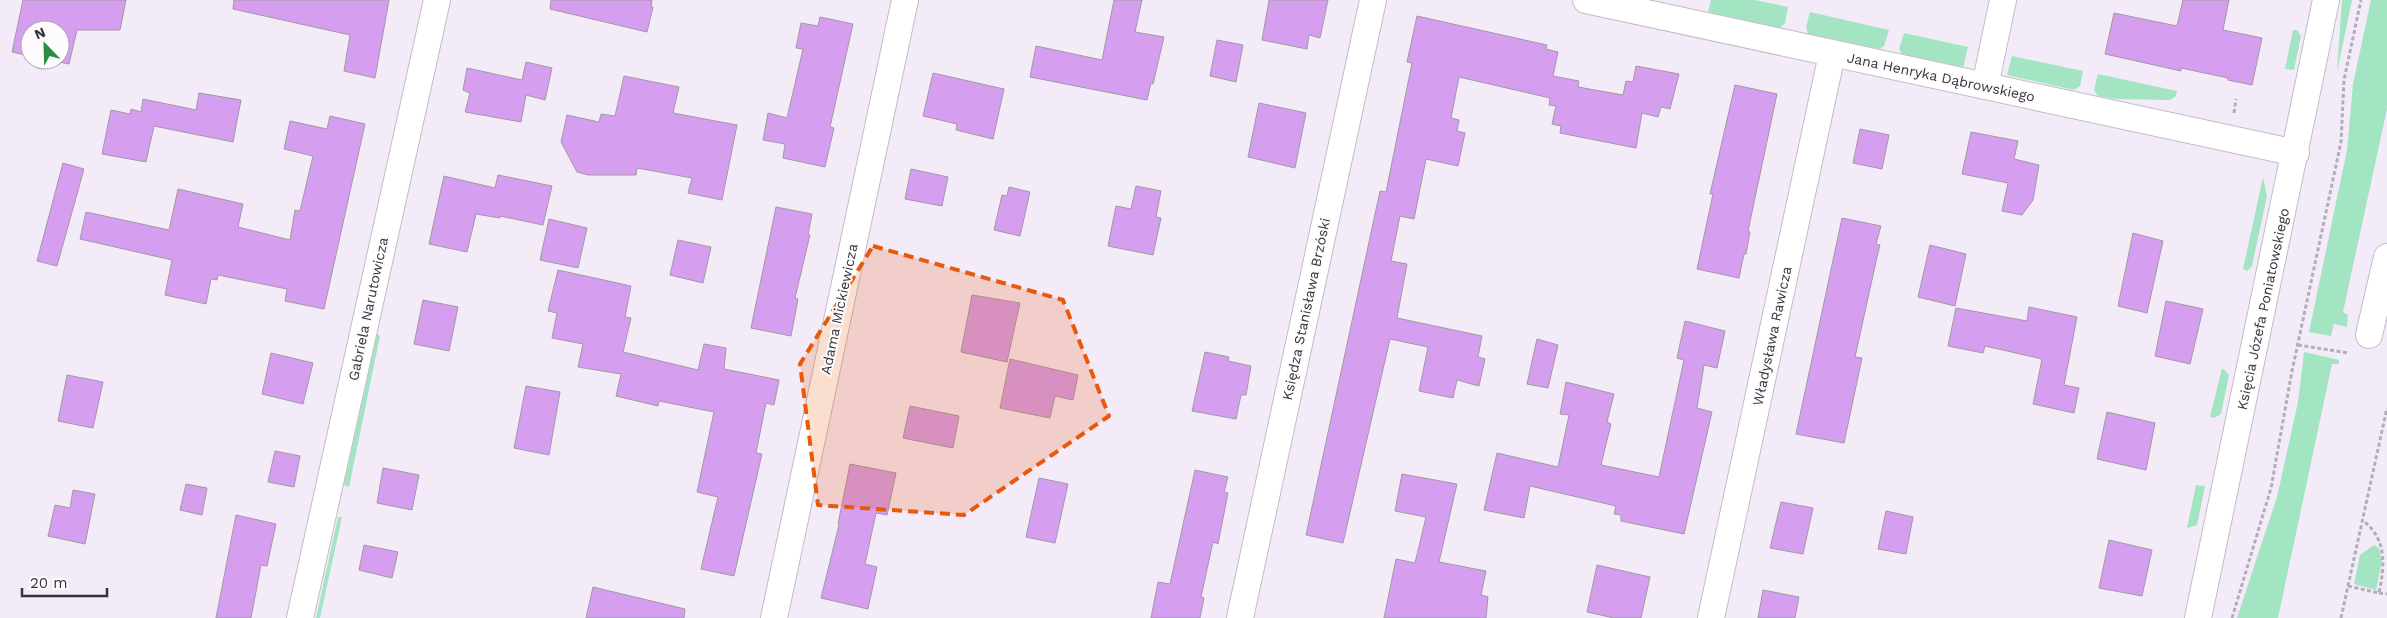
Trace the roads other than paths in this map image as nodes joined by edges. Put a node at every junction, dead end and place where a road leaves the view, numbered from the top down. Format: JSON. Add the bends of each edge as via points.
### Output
{"nodes":[{"id":1,"x":437,"y":0,"type":"edge"},
{"id":2,"x":904,"y":0,"type":"edge"},
{"id":3,"x":1373,"y":0,"type":"edge"},
{"id":4,"x":1586,"y":0,"type":"edge"},
{"id":5,"x":2003,"y":0,"type":"edge"},
{"id":6,"x":2326,"y":0,"type":"edge"},
{"id":7,"x":1686,"y":10,"type":"edge"},
{"id":8,"x":1832,"y":54,"type":"junction"},
{"id":9,"x":1985,"y":86,"type":"junction"},
{"id":10,"x":2296,"y":153,"type":"junction"},
{"id":11,"x":2387,"y":257,"type":"edge"},
{"id":12,"x":2369,"y":335,"type":"dead end"},
{"id":13,"x":300,"y":618,"type":"edge"},
{"id":14,"x":774,"y":618,"type":"edge"},
{"id":15,"x":1240,"y":618,"type":"edge"},
{"id":16,"x":1711,"y":618,"type":"edge"},
{"id":17,"x":2198,"y":618,"type":"edge"}],
"edges":[{"from":1,"to":13,"type":"street","name":"Gabriela Narutowicza"},
{"from":2,"to":14,"type":"street","name":"Adama Mickiewicza"},
{"from":3,"to":15,"type":"street","name":"Księdza Stanisława Brzóski"},
{"from":4,"to":7,"type":"street","name":"Jana Henryka Dąbrowskiego"},
{"from":5,"to":9,"type":"street"},
{"from":6,"to":10,"type":"street","name":"Księcia Józefa Poniatowskiego"},
{"from":7,"to":8,"type":"street","name":"Jana Henryka Dąbrowskiego"},
{"from":8,"to":9,"type":"street","name":"Jana Henryka Dąbrowskiego"},
{"from":8,"to":16,"type":"street","name":"Władysława Rawicza"},
{"from":9,"to":10,"type":"street","name":"Jana Henryka Dąbrowskiego"},
{"from":10,"to":17,"type":"street","name":"Księcia Józefa Poniatowskiego"},
{"from":11,"to":12,"type":"street"}]}
